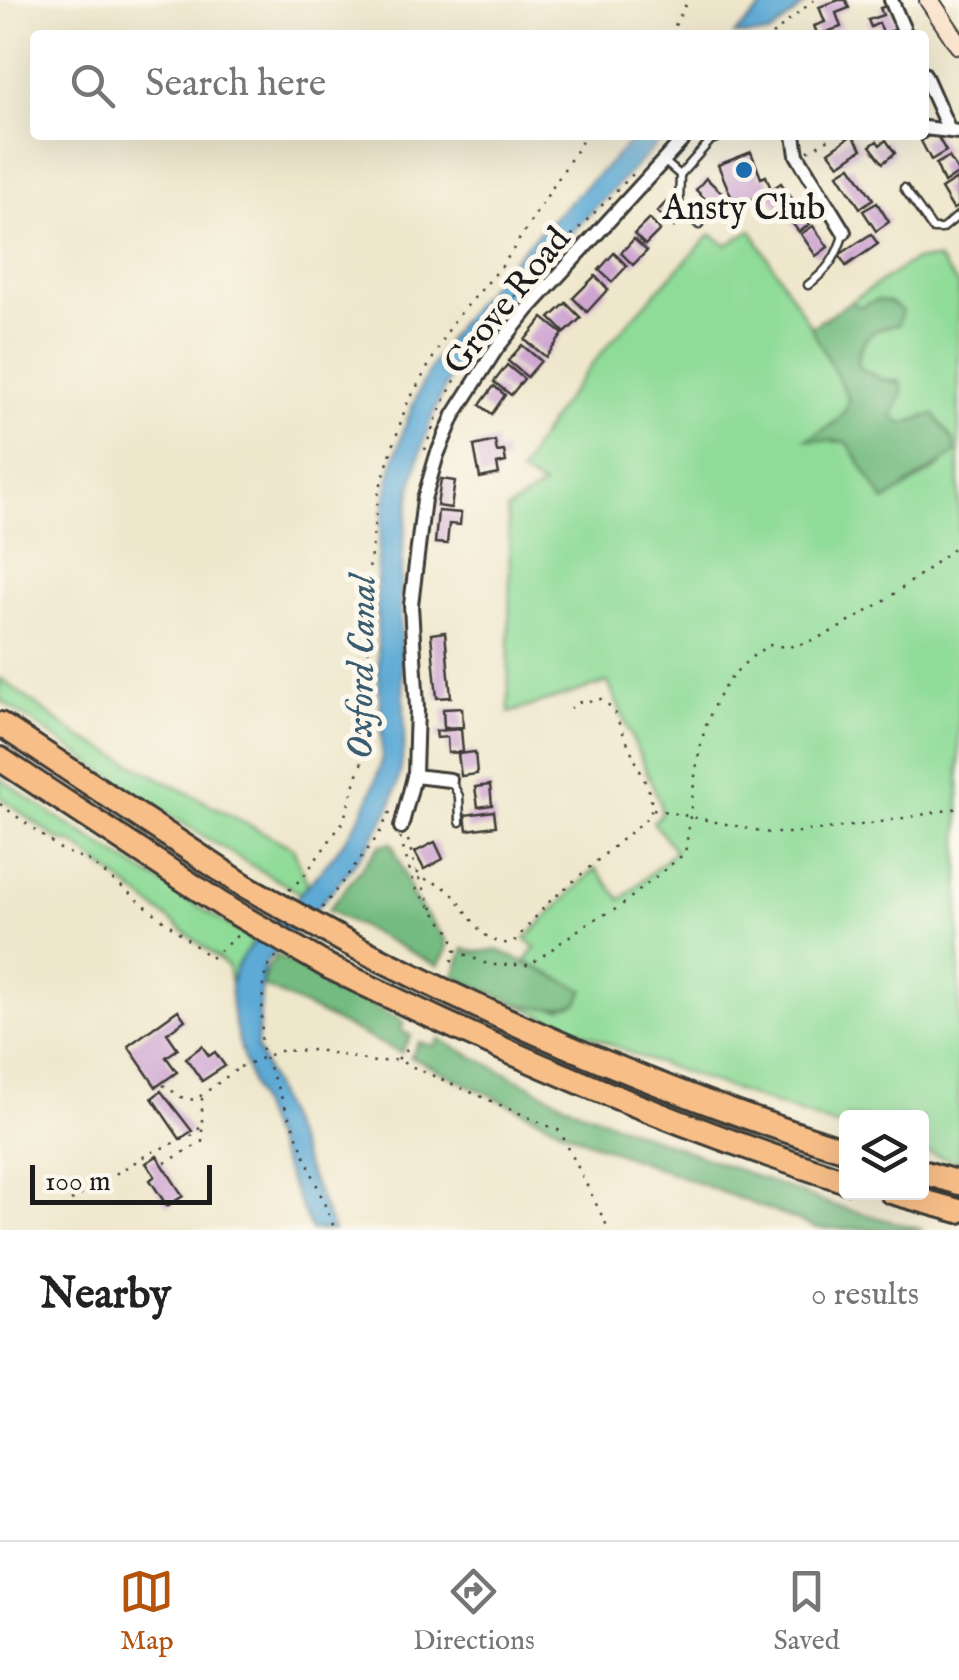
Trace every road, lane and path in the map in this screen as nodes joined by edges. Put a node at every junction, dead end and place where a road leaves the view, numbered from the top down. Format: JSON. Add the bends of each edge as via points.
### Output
{"nodes":[{"id":1,"x":688,"y":0,"type":"edge"},
{"id":2,"x":814,"y":0,"type":"edge"},
{"id":3,"x":890,"y":0,"type":"edge"},
{"id":4,"x":929,"y":0,"type":"edge"},
{"id":5,"x":673,"y":30,"type":"edge"},
{"id":6,"x":778,"y":30,"type":"edge"},
{"id":7,"x":904,"y":30,"type":"edge"},
{"id":8,"x":959,"y":45,"type":"edge"},
{"id":9,"x":929,"y":84,"type":"edge"},
{"id":10,"x":929,"y":128,"type":"edge"},
{"id":11,"x":954,"y":131,"type":"edge"},
{"id":12,"x":583,"y":140,"type":"edge"},
{"id":13,"x":683,"y":140,"type":"edge"},
{"id":14,"x":712,"y":140,"type":"edge"},
{"id":15,"x":795,"y":140,"type":"edge"},
{"id":16,"x":827,"y":140,"type":"edge"},
{"id":17,"x":798,"y":157,"type":"junction"},
{"id":18,"x":664,"y":161,"type":"junction"},
{"id":19,"x":680,"y":175,"type":"junction"},
{"id":20,"x":904,"y":188,"type":"dead end"},
{"id":21,"x":959,"y":214,"type":"edge"},
{"id":22,"x":699,"y":225,"type":"dead end"},
{"id":23,"x":844,"y":232,"type":"joint"},
{"id":24,"x":808,"y":285,"type":"dead end"},
{"id":25,"x":959,"y":543,"type":"edge"},
{"id":26,"x":571,"y":708,"type":"dead end"},
{"id":27,"x":0,"y":724,"type":"edge"},
{"id":28,"x":0,"y":759,"type":"edge"},
{"id":29,"x":414,"y":776,"type":"junction"},
{"id":30,"x":450,"y":780,"type":"joint"},
{"id":31,"x":0,"y":804,"type":"edge"},
{"id":32,"x":652,"y":808,"type":"junction"},
{"id":33,"x":959,"y":808,"type":"edge"},
{"id":34,"x":690,"y":817,"type":"junction"},
{"id":35,"x":460,"y":822,"type":"dead end"},
{"id":36,"x":401,"y":827,"type":"junction"},
{"id":37,"x":417,"y":872,"type":"junction"},
{"id":38,"x":288,"y":890,"type":"dead end"},
{"id":39,"x":433,"y":915,"type":"junction"},
{"id":40,"x":244,"y":930,"type":"dead end"},
{"id":41,"x":456,"y":950,"type":"junction"},
{"id":42,"x":451,"y":964,"type":"dead end"},
{"id":43,"x":411,"y":1046,"type":"dead end"},
{"id":44,"x":397,"y":1060,"type":"junction"},
{"id":45,"x":162,"y":1086,"type":"dead end"},
{"id":46,"x":202,"y":1098,"type":"junction"},
{"id":47,"x":202,"y":1123,"type":"junction"},
{"id":48,"x":839,"y":1148,"type":"edge"},
{"id":49,"x":165,"y":1162,"type":"dead end"},
{"id":50,"x":929,"y":1174,"type":"edge"},
{"id":51,"x":839,"y":1179,"type":"edge"},
{"id":52,"x":959,"y":1182,"type":"edge"},
{"id":53,"x":921,"y":1200,"type":"edge"},
{"id":54,"x":72,"y":1201,"type":"dead end"},
{"id":55,"x":955,"y":1209,"type":"edge"},
{"id":56,"x":609,"y":1230,"type":"edge"}],
"edges":[{"from":1,"to":5,"type":"path"},
{"from":2,"to":6,"type":"path"},
{"from":3,"to":7,"type":"street"},
{"from":4,"to":8,"type":"main road"},
{"from":9,"to":11,"type":"street"},
{"from":10,"to":11,"type":"street"},
{"from":12,"to":38,"type":"path","via":[[504,265],[453,322],[406,406],[379,490],[365,603],[374,723],[343,822]]},
{"from":13,"to":18,"type":"street","name":"Grove Road"},
{"from":14,"to":19,"type":"lane"},
{"from":15,"to":17,"type":"street"},
{"from":16,"to":17,"type":"path"},
{"from":17,"to":23,"type":"street"},
{"from":18,"to":19,"type":"lane"},
{"from":18,"to":29,"type":"street","name":"Grove Road","via":[[496,349],[437,455],[424,499],[411,605]]},
{"from":19,"to":22,"type":"lane","via":[[679,204]]},
{"from":20,"to":21,"type":"lane","via":[[933,229]]},
{"from":23,"to":24,"type":"lane","via":[[828,270]]},
{"from":25,"to":34,"type":"path","via":[[883,600],[792,646],[769,645],[732,678],[706,718]]},
{"from":26,"to":32,"type":"path","via":[[601,699],[612,708]]},
{"from":27,"to":48,"type":"highway","bridge":true,"via":[[246,886],[477,1009],[632,1076]]},
{"from":28,"to":51,"type":"highway","bridge":true,"via":[[331,968],[620,1102]]},
{"from":29,"to":30,"type":"street"},
{"from":29,"to":36,"type":"street","name":"Grove Road"},
{"from":30,"to":35,"type":"lane","via":[[459,796]]},
{"from":31,"to":40,"type":"path","via":[[63,851],[88,860],[211,958]]},
{"from":32,"to":34,"type":"path"},
{"from":32,"to":37,"type":"path","via":[[514,943],[478,931],[460,901]]},
{"from":33,"to":34,"type":"path","via":[[791,833]]},
{"from":34,"to":41,"type":"path","via":[[684,853],[618,908],[530,964],[489,965]]},
{"from":36,"to":37,"type":"path"},
{"from":36,"to":39,"type":"path","via":[[408,869]]},
{"from":37,"to":39,"type":"path"},
{"from":39,"to":41,"type":"path"},
{"from":41,"to":42,"type":"path"},
{"from":43,"to":44,"type":"path"},
{"from":44,"to":46,"type":"path","bridge":true,"via":[[279,1051],[240,1067]]},
{"from":44,"to":56,"type":"path","via":[[560,1132]]},
{"from":45,"to":46,"type":"path","via":[[183,1098]]},
{"from":46,"to":47,"type":"path"},
{"from":47,"to":49,"type":"path","via":[[202,1142]]},
{"from":47,"to":54,"type":"path","via":[[196,1134],[150,1153]]},
{"from":50,"to":52,"type":"highway"},
{"from":53,"to":55,"type":"highway"}]}
